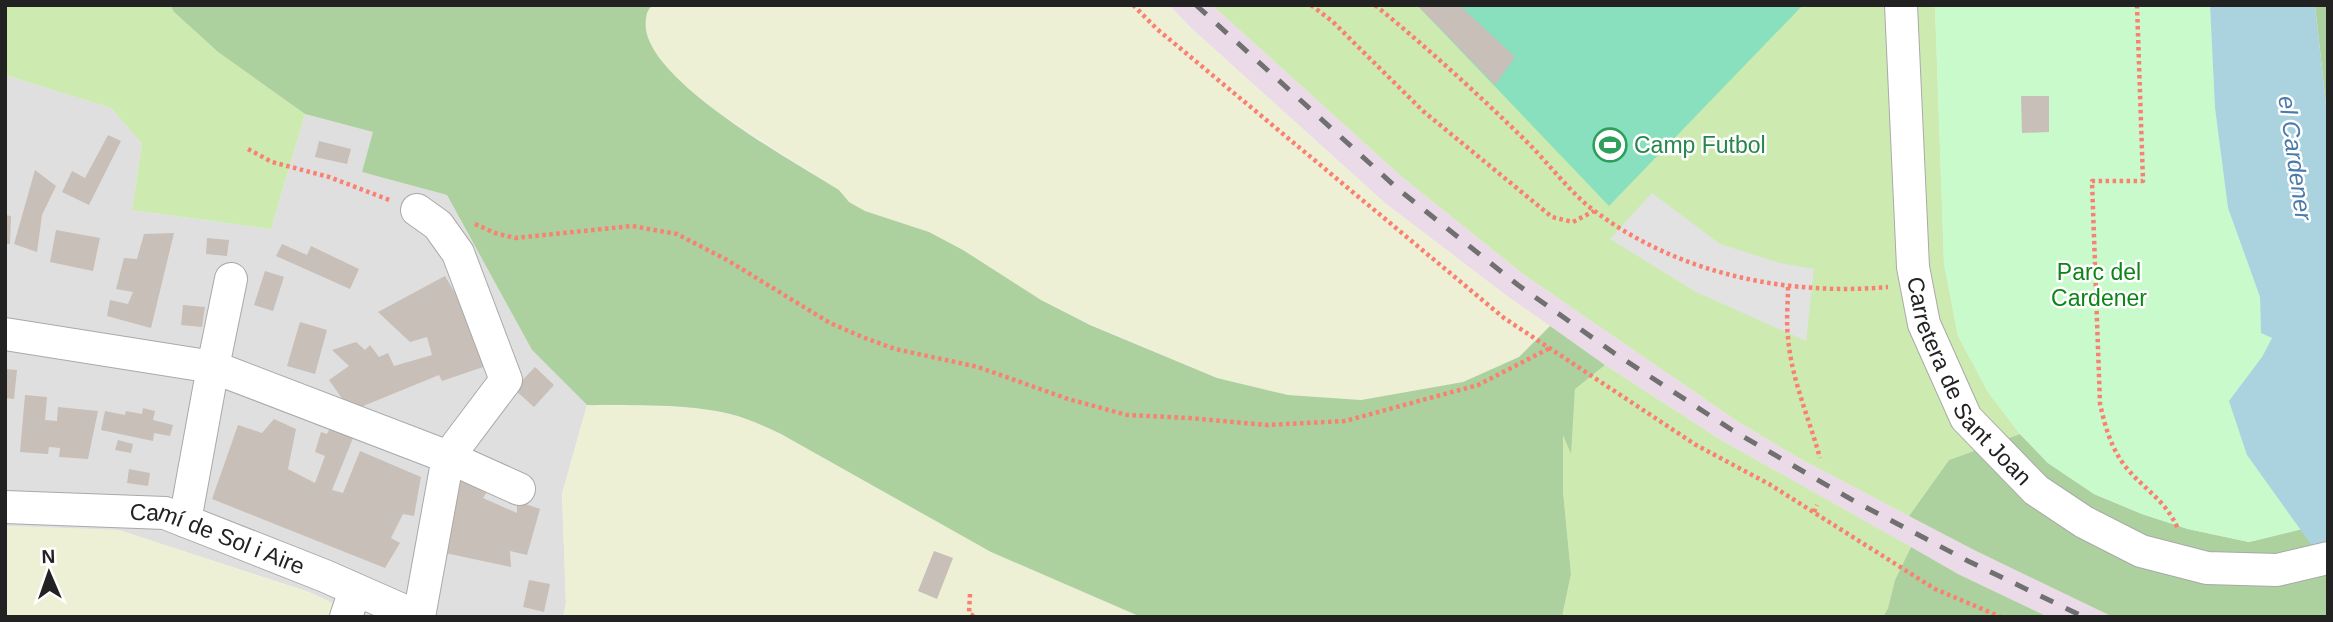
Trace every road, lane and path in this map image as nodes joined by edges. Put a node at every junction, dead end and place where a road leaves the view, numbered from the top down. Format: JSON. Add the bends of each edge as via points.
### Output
{"nodes":[{"id":1,"x":1133,"y":5,"type":"edge"},
{"id":2,"x":1311,"y":5,"type":"edge"},
{"id":3,"x":1375,"y":5,"type":"edge"},
{"id":4,"x":1900,"y":5,"type":"edge"},
{"id":5,"x":2137,"y":5,"type":"edge"},
{"id":6,"x":248,"y":149,"type":"dead end"},
{"id":7,"x":1594,"y":211,"type":"junction"},
{"id":8,"x":428,"y":218,"type":"junction"},
{"id":9,"x":231,"y":279,"type":"dead end"},
{"id":10,"x":1788,"y":287,"type":"junction"},
{"id":11,"x":1892,"y":287,"type":"dead end"},
{"id":12,"x":5,"y":334,"type":"edge"},
{"id":13,"x":1550,"y":348,"type":"junction"},
{"id":14,"x":212,"y":367,"type":"junction"},
{"id":15,"x":448,"y":457,"type":"junction"},
{"id":16,"x":1820,"y":458,"type":"dead end"},
{"id":17,"x":519,"y":489,"type":"dead end"},
{"id":18,"x":1817,"y":505,"type":"dead end"},
{"id":19,"x":5,"y":507,"type":"edge"},
{"id":20,"x":1814,"y":512,"type":"junction"},
{"id":21,"x":185,"y":521,"type":"junction"},
{"id":22,"x":2169,"y":529,"type":"dead end"},
{"id":23,"x":2328,"y":558,"type":"edge"},
{"id":24,"x":970,"y":594,"type":"dead end"},
{"id":25,"x":350,"y":603,"type":"edge"},
{"id":26,"x":418,"y":617,"type":"edge"},
{"id":27,"x":975,"y":617,"type":"edge"},
{"id":28,"x":2001,"y":617,"type":"edge"}],
"edges":[{"from":1,"to":13,"type":"path","via":[[1504,318]]},
{"from":2,"to":7,"type":"path","via":[[1423,111],[1552,217],[1573,222]]},
{"from":3,"to":7,"type":"path","via":[[1430,49]]},
{"from":4,"to":23,"type":"street","name":"Carretera de Sant Joan","via":[[1913,267],[1924,324],[1966,418],[2036,491],[2141,551],[2207,568],[2277,570]]},
{"from":5,"to":22,"type":"path","via":[[2143,181],[2092,181],[2100,404],[2125,466],[2171,512],[2180,533]]},
{"from":6,"to":8,"type":"path","via":[[272,162],[329,177]]},
{"from":7,"to":10,"type":"path","via":[[1638,240],[1699,267]]},
{"from":8,"to":13,"type":"path","via":[[462,221],[515,238],[632,226],[677,234],[830,323],[865,338],[978,367],[1127,415],[1267,425],[1345,421],[1478,385]]},
{"from":8,"to":15,"type":"street","via":[[458,253],[506,380]]},
{"from":9,"to":14,"type":"street"},
{"from":10,"to":11,"type":"path"},
{"from":10,"to":16,"type":"path","via":[[1788,337],[1802,404]]},
{"from":12,"to":14,"type":"street"},
{"from":13,"to":20,"type":"path","via":[[1696,445]]},
{"from":14,"to":15,"type":"street"},
{"from":14,"to":21,"type":"street"},
{"from":15,"to":17,"type":"street"},
{"from":15,"to":26,"type":"street"},
{"from":18,"to":20,"type":"path"},
{"from":19,"to":21,"type":"street","name":"Camí de Sol i Aire","via":[[165,513]]},
{"from":20,"to":28,"type":"path","via":[[1935,589]]},
{"from":21,"to":25,"type":"street","name":"Camí de Sol i Aire","via":[[326,576]]},
{"from":24,"to":27,"type":"path","via":[[969,613]]},
{"from":25,"to":26,"type":"street","name":"Camí de Sol i Aire"}]}
